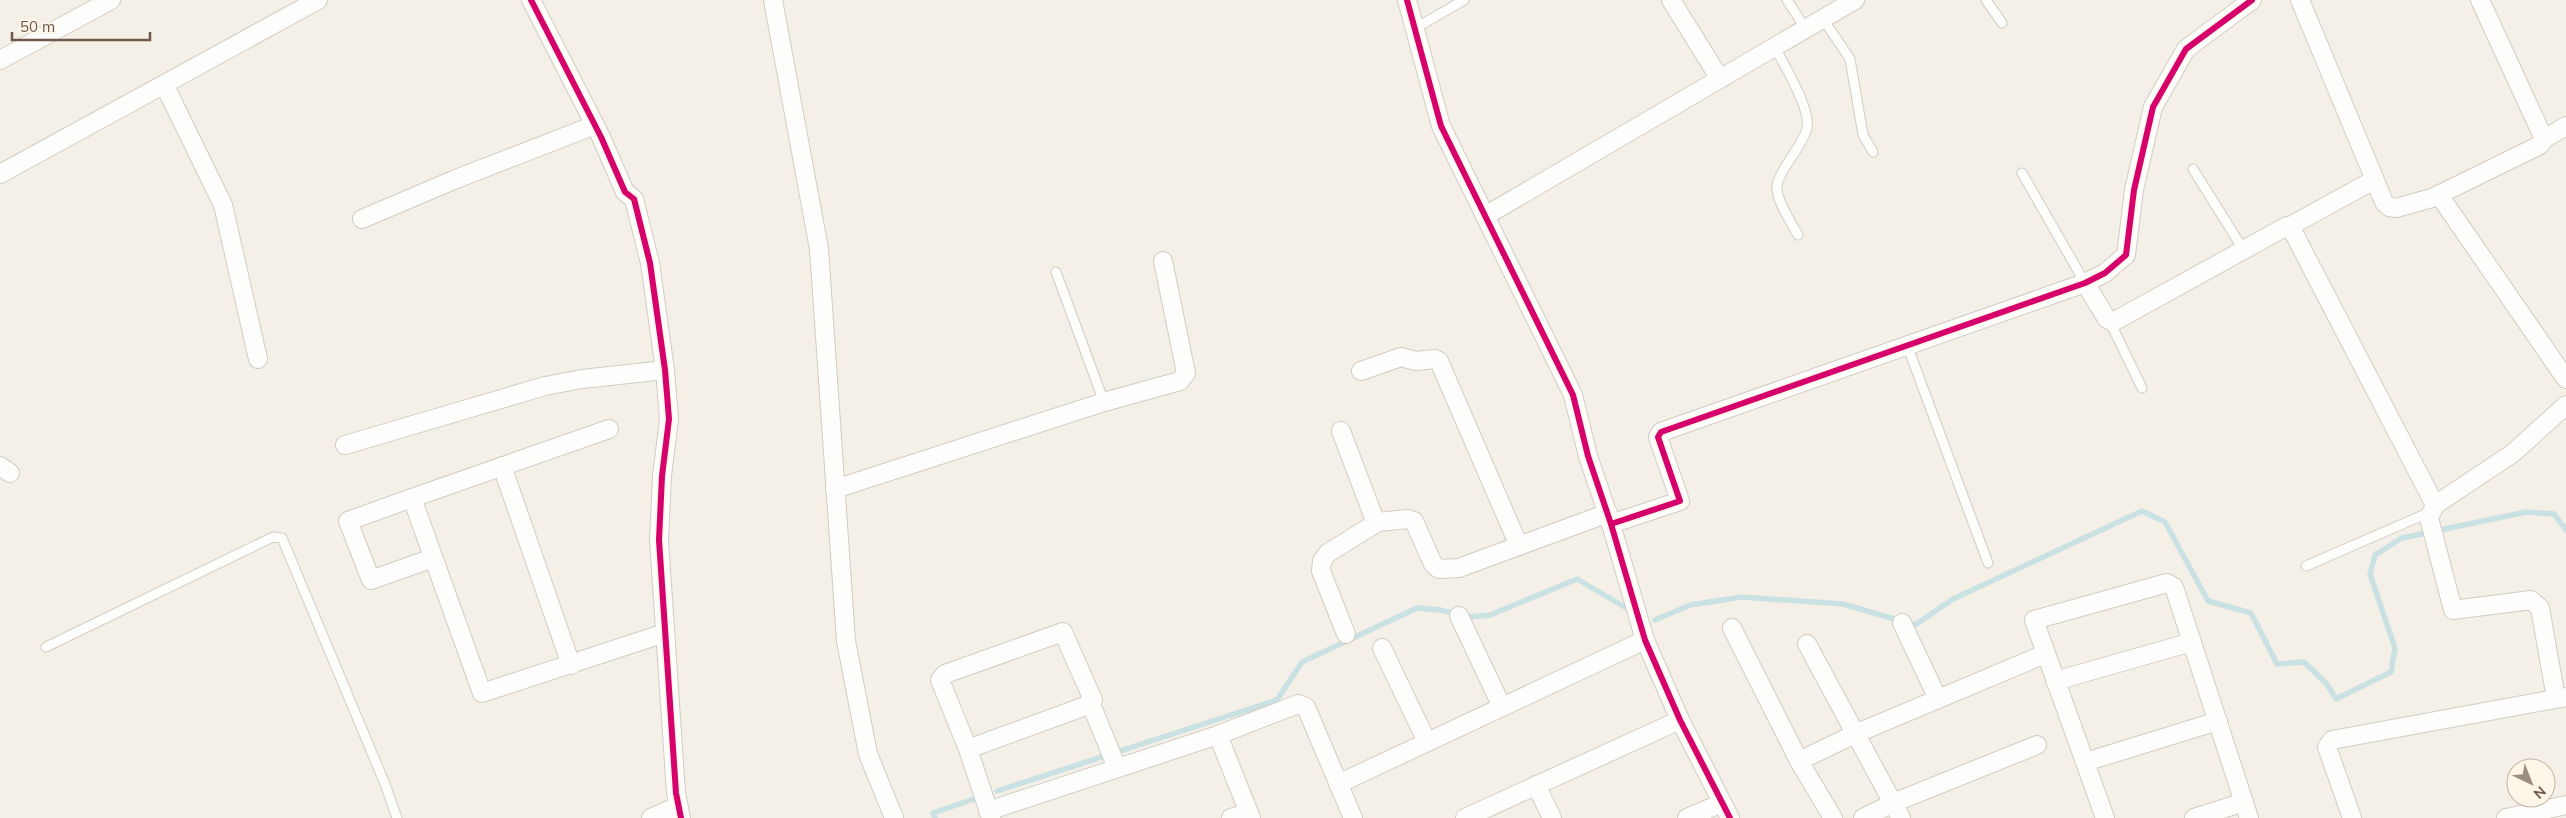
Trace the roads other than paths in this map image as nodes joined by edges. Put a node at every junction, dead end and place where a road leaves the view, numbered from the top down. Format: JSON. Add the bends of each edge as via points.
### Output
{"nodes":[{"id":1,"x":111,"y":0,"type":"edge"},
{"id":2,"x":318,"y":0,"type":"edge"},
{"id":3,"x":531,"y":0,"type":"edge"},
{"id":4,"x":773,"y":0,"type":"edge"},
{"id":5,"x":1407,"y":0,"type":"edge"},
{"id":6,"x":1464,"y":0,"type":"edge"},
{"id":7,"x":1671,"y":0,"type":"edge"},
{"id":8,"x":1787,"y":0,"type":"edge"},
{"id":9,"x":1855,"y":0,"type":"edge"},
{"id":10,"x":1986,"y":0,"type":"edge"},
{"id":11,"x":2252,"y":0,"type":"edge"},
{"id":12,"x":2300,"y":0,"type":"edge"},
{"id":13,"x":2480,"y":0,"type":"edge"},
{"id":14,"x":1823,"y":18,"type":"junction"},
{"id":15,"x":2002,"y":24,"type":"dead end"},
{"id":16,"x":1414,"y":29,"type":"junction"},
{"id":17,"x":1806,"y":29,"type":"junction"},
{"id":18,"x":1775,"y":46,"type":"junction"},
{"id":19,"x":0,"y":60,"type":"edge"},
{"id":20,"x":1720,"y":79,"type":"junction"},
{"id":21,"x":164,"y":84,"type":"junction"},
{"id":22,"x":595,"y":125,"type":"junction"},
{"id":23,"x":2566,"y":126,"type":"edge"},
{"id":24,"x":2544,"y":139,"type":"junction"},
{"id":25,"x":1873,"y":152,"type":"dead end"},
{"id":26,"x":2193,"y":169,"type":"dead end"},
{"id":27,"x":2022,"y":173,"type":"dead end"},
{"id":28,"x":0,"y":174,"type":"edge"},
{"id":29,"x":2374,"y":180,"type":"junction"},
{"id":30,"x":2439,"y":195,"type":"junction"},
{"id":31,"x":1485,"y":216,"type":"junction"},
{"id":32,"x":362,"y":219,"type":"dead end"},
{"id":33,"x":2290,"y":226,"type":"junction"},
{"id":34,"x":1798,"y":236,"type":"dead end"},
{"id":35,"x":2243,"y":249,"type":"junction"},
{"id":36,"x":1163,"y":261,"type":"dead end"},
{"id":37,"x":1056,"y":272,"type":"dead end"},
{"id":38,"x":2085,"y":283,"type":"junction"},
{"id":39,"x":2110,"y":322,"type":"junction"},
{"id":40,"x":1907,"y":345,"type":"junction"},
{"id":41,"x":258,"y":358,"type":"dead end"},
{"id":42,"x":665,"y":370,"type":"junction"},
{"id":43,"x":1361,"y":370,"type":"dead end"},
{"id":44,"x":2566,"y":379,"type":"edge"},
{"id":45,"x":2142,"y":388,"type":"dead end"},
{"id":46,"x":1104,"y":402,"type":"junction"},
{"id":47,"x":2566,"y":405,"type":"edge"},
{"id":48,"x":609,"y":429,"type":"dead end"},
{"id":49,"x":1341,"y":431,"type":"dead end"},
{"id":50,"x":345,"y":445,"type":"dead end"},
{"id":51,"x":502,"y":466,"type":"junction"},
{"id":52,"x":835,"y":490,"type":"junction"},
{"id":53,"x":412,"y":498,"type":"junction"},
{"id":54,"x":2431,"y":517,"type":"junction"},
{"id":55,"x":1610,"y":519,"type":"junction"},
{"id":56,"x":1378,"y":522,"type":"junction"},
{"id":57,"x":1519,"y":546,"type":"junction"},
{"id":58,"x":433,"y":558,"type":"junction"},
{"id":59,"x":1988,"y":563,"type":"dead end"},
{"id":60,"x":2306,"y":566,"type":"dead end"},
{"id":61,"x":1459,"y":616,"type":"dead end"},
{"id":62,"x":1902,"y":623,"type":"dead end"},
{"id":63,"x":1732,"y":628,"type":"dead end"},
{"id":64,"x":665,"y":633,"type":"junction"},
{"id":65,"x":1346,"y":634,"type":"dead end"},
{"id":66,"x":1645,"y":640,"type":"junction"},
{"id":67,"x":2192,"y":642,"type":"junction"},
{"id":68,"x":1807,"y":644,"type":"dead end"},
{"id":69,"x":46,"y":647,"type":"dead end"},
{"id":70,"x":1382,"y":648,"type":"dead end"},
{"id":71,"x":2045,"y":654,"type":"junction"},
{"id":72,"x":571,"y":665,"type":"junction"},
{"id":73,"x":2055,"y":680,"type":"junction"},
{"id":74,"x":2561,"y":698,"type":"edge"},
{"id":75,"x":1938,"y":699,"type":"junction"},
{"id":76,"x":1092,"y":704,"type":"junction"},
{"id":77,"x":1502,"y":707,"type":"junction"},
{"id":78,"x":1680,"y":720,"type":"junction"},
{"id":79,"x":2218,"y":721,"type":"junction"},
{"id":80,"x":1855,"y":734,"type":"junction"},
{"id":81,"x":1218,"y":735,"type":"junction"},
{"id":82,"x":1427,"y":742,"type":"junction"},
{"id":83,"x":2037,"y":745,"type":"dead end"},
{"id":84,"x":968,"y":749,"type":"junction"},
{"id":85,"x":1113,"y":758,"type":"junction"},
{"id":86,"x":1800,"y":761,"type":"junction"},
{"id":87,"x":2085,"y":762,"type":"junction"},
{"id":88,"x":1338,"y":784,"type":"junction"},
{"id":89,"x":1536,"y":785,"type":"junction"},
{"id":90,"x":2566,"y":805,"type":"edge"},
{"id":91,"x":1726,"y":810,"type":"edge"},
{"id":92,"x":2246,"y":810,"type":"edge"},
{"id":93,"x":1897,"y":811,"type":"edge"},
{"id":94,"x":680,"y":812,"type":"edge"},
{"id":95,"x":990,"y":814,"type":"edge"},
{"id":96,"x":1250,"y":816,"type":"edge"},
{"id":97,"x":397,"y":818,"type":"edge"},
{"id":98,"x":651,"y":818,"type":"edge"},
{"id":99,"x":894,"y":818,"type":"edge"},
{"id":100,"x":1230,"y":818,"type":"edge"},
{"id":101,"x":1354,"y":818,"type":"edge"},
{"id":102,"x":1465,"y":818,"type":"edge"},
{"id":103,"x":1552,"y":818,"type":"edge"},
{"id":104,"x":1687,"y":818,"type":"edge"},
{"id":105,"x":1833,"y":818,"type":"edge"},
{"id":106,"x":1863,"y":818,"type":"edge"},
{"id":107,"x":2105,"y":818,"type":"edge"},
{"id":108,"x":2194,"y":818,"type":"edge"},
{"id":109,"x":2352,"y":818,"type":"edge"},
{"id":110,"x":2506,"y":818,"type":"edge"}],
"edges":[{"from":1,"to":19,"type":"street"},
{"from":2,"to":21,"type":"street"},
{"from":3,"to":22,"type":"street"},
{"from":4,"to":52,"type":"street","via":[[819,249]]},
{"from":5,"to":16,"type":"street"},
{"from":6,"to":16,"type":"lane"},
{"from":7,"to":20,"type":"street"},
{"from":8,"to":17,"type":"lane"},
{"from":9,"to":14,"type":"street"},
{"from":10,"to":15,"type":"lane"},
{"from":11,"to":38,"type":"street","via":[[2186,49],[2153,107],[2134,190],[2126,255],[2105,273]]},
{"from":12,"to":29,"type":"street"},
{"from":13,"to":24,"type":"street"},
{"from":14,"to":17,"type":"street"},
{"from":14,"to":25,"type":"lane","via":[[1850,59],[1863,135]]},
{"from":16,"to":31,"type":"street","via":[[1441,126]]},
{"from":17,"to":18,"type":"street"},
{"from":18,"to":20,"type":"street"},
{"from":18,"to":34,"type":"lane","via":[[1806,113],[1807,128],[1778,181],[1777,190]]},
{"from":20,"to":31,"type":"street"},
{"from":21,"to":28,"type":"street"},
{"from":21,"to":41,"type":"street","via":[[223,205]]},
{"from":22,"to":32,"type":"street"},
{"from":22,"to":42,"type":"street","via":[[625,192],[634,199],[637,209],[650,263]]},
{"from":23,"to":24,"type":"street"},
{"from":24,"to":30,"type":"street","via":[[2540,145]]},
{"from":26,"to":35,"type":"lane"},
{"from":27,"to":38,"type":"lane"},
{"from":29,"to":30,"type":"street","via":[[2389,207],[2396,208]]},
{"from":29,"to":33,"type":"street"},
{"from":30,"to":44,"type":"street"},
{"from":31,"to":55,"type":"street","via":[[1573,395],[1588,456]]},
{"from":33,"to":35,"type":"street"},
{"from":33,"to":54,"type":"street"},
{"from":35,"to":39,"type":"street"},
{"from":36,"to":46,"type":"street","via":[[1186,373],[1180,381]]},
{"from":37,"to":46,"type":"lane"},
{"from":38,"to":39,"type":"street"},
{"from":38,"to":40,"type":"street"},
{"from":39,"to":45,"type":"lane"},
{"from":40,"to":55,"type":"street","via":[[1661,432],[1658,437],[1680,501]]},
{"from":40,"to":59,"type":"lane"},
{"from":42,"to":50,"type":"street","via":[[545,386]]},
{"from":42,"to":64,"type":"street","via":[[669,419],[659,540]]},
{"from":43,"to":57,"type":"street","via":[[1401,357],[1439,361]]},
{"from":46,"to":52,"type":"street"},
{"from":47,"to":54,"type":"street","via":[[2513,453]]},
{"from":48,"to":51,"type":"street"},
{"from":49,"to":56,"type":"street"},
{"from":51,"to":53,"type":"street"},
{"from":51,"to":72,"type":"street"},
{"from":52,"to":99,"type":"street","via":[[846,641],[868,754]]},
{"from":53,"to":58,"type":"street"},
{"from":53,"to":58,"type":"street","via":[[348,521],[371,580]]},
{"from":54,"to":60,"type":"lane"},
{"from":54,"to":74,"type":"street","via":[[2453,610],[2531,600],[2536,603],[2540,608]]},
{"from":55,"to":57,"type":"street"},
{"from":55,"to":66,"type":"street"},
{"from":56,"to":57,"type":"street","via":[[1408,519],[1414,522],[1433,564],[1446,571]]},
{"from":56,"to":65,"type":"street","via":[[1322,561],[1321,571]]},
{"from":58,"to":72,"type":"street","via":[[482,694]]},
{"from":61,"to":77,"type":"street"},
{"from":62,"to":75,"type":"street"},
{"from":63,"to":86,"type":"street"},
{"from":64,"to":72,"type":"street"},
{"from":64,"to":94,"type":"street"},
{"from":66,"to":77,"type":"street"},
{"from":66,"to":78,"type":"street"},
{"from":67,"to":71,"type":"street","via":[[2174,587],[2167,583],[2036,618],[2034,623]]},
{"from":67,"to":73,"type":"street"},
{"from":67,"to":79,"type":"street"},
{"from":68,"to":80,"type":"street"},
{"from":69,"to":97,"type":"lane","via":[[272,537],[282,538]]},
{"from":70,"to":82,"type":"street"},
{"from":71,"to":73,"type":"street"},
{"from":71,"to":75,"type":"street"},
{"from":73,"to":87,"type":"street"},
{"from":74,"to":109,"type":"street","via":[[2332,740],[2327,746]]},
{"from":75,"to":80,"type":"street"},
{"from":76,"to":84,"type":"street"},
{"from":76,"to":84,"type":"street","via":[[1066,635],[1058,632],[945,674],[940,680]]},
{"from":76,"to":85,"type":"street"},
{"from":77,"to":82,"type":"street"},
{"from":78,"to":89,"type":"street"},
{"from":78,"to":91,"type":"street"},
{"from":79,"to":87,"type":"street"},
{"from":79,"to":92,"type":"street"},
{"from":80,"to":86,"type":"street"},
{"from":80,"to":93,"type":"street"},
{"from":81,"to":85,"type":"street"},
{"from":81,"to":88,"type":"street","via":[[1302,704]]},
{"from":81,"to":96,"type":"street"},
{"from":82,"to":88,"type":"street"},
{"from":83,"to":93,"type":"street"},
{"from":84,"to":95,"type":"street"},
{"from":85,"to":95,"type":"street"},
{"from":86,"to":105,"type":"street"},
{"from":87,"to":107,"type":"street"},
{"from":88,"to":101,"type":"street"},
{"from":89,"to":102,"type":"street"},
{"from":89,"to":103,"type":"street"},
{"from":90,"to":110,"type":"street"},
{"from":91,"to":104,"type":"street"},
{"from":92,"to":108,"type":"street"},
{"from":93,"to":106,"type":"street"},
{"from":94,"to":98,"type":"street"},
{"from":96,"to":100,"type":"street"}]}
